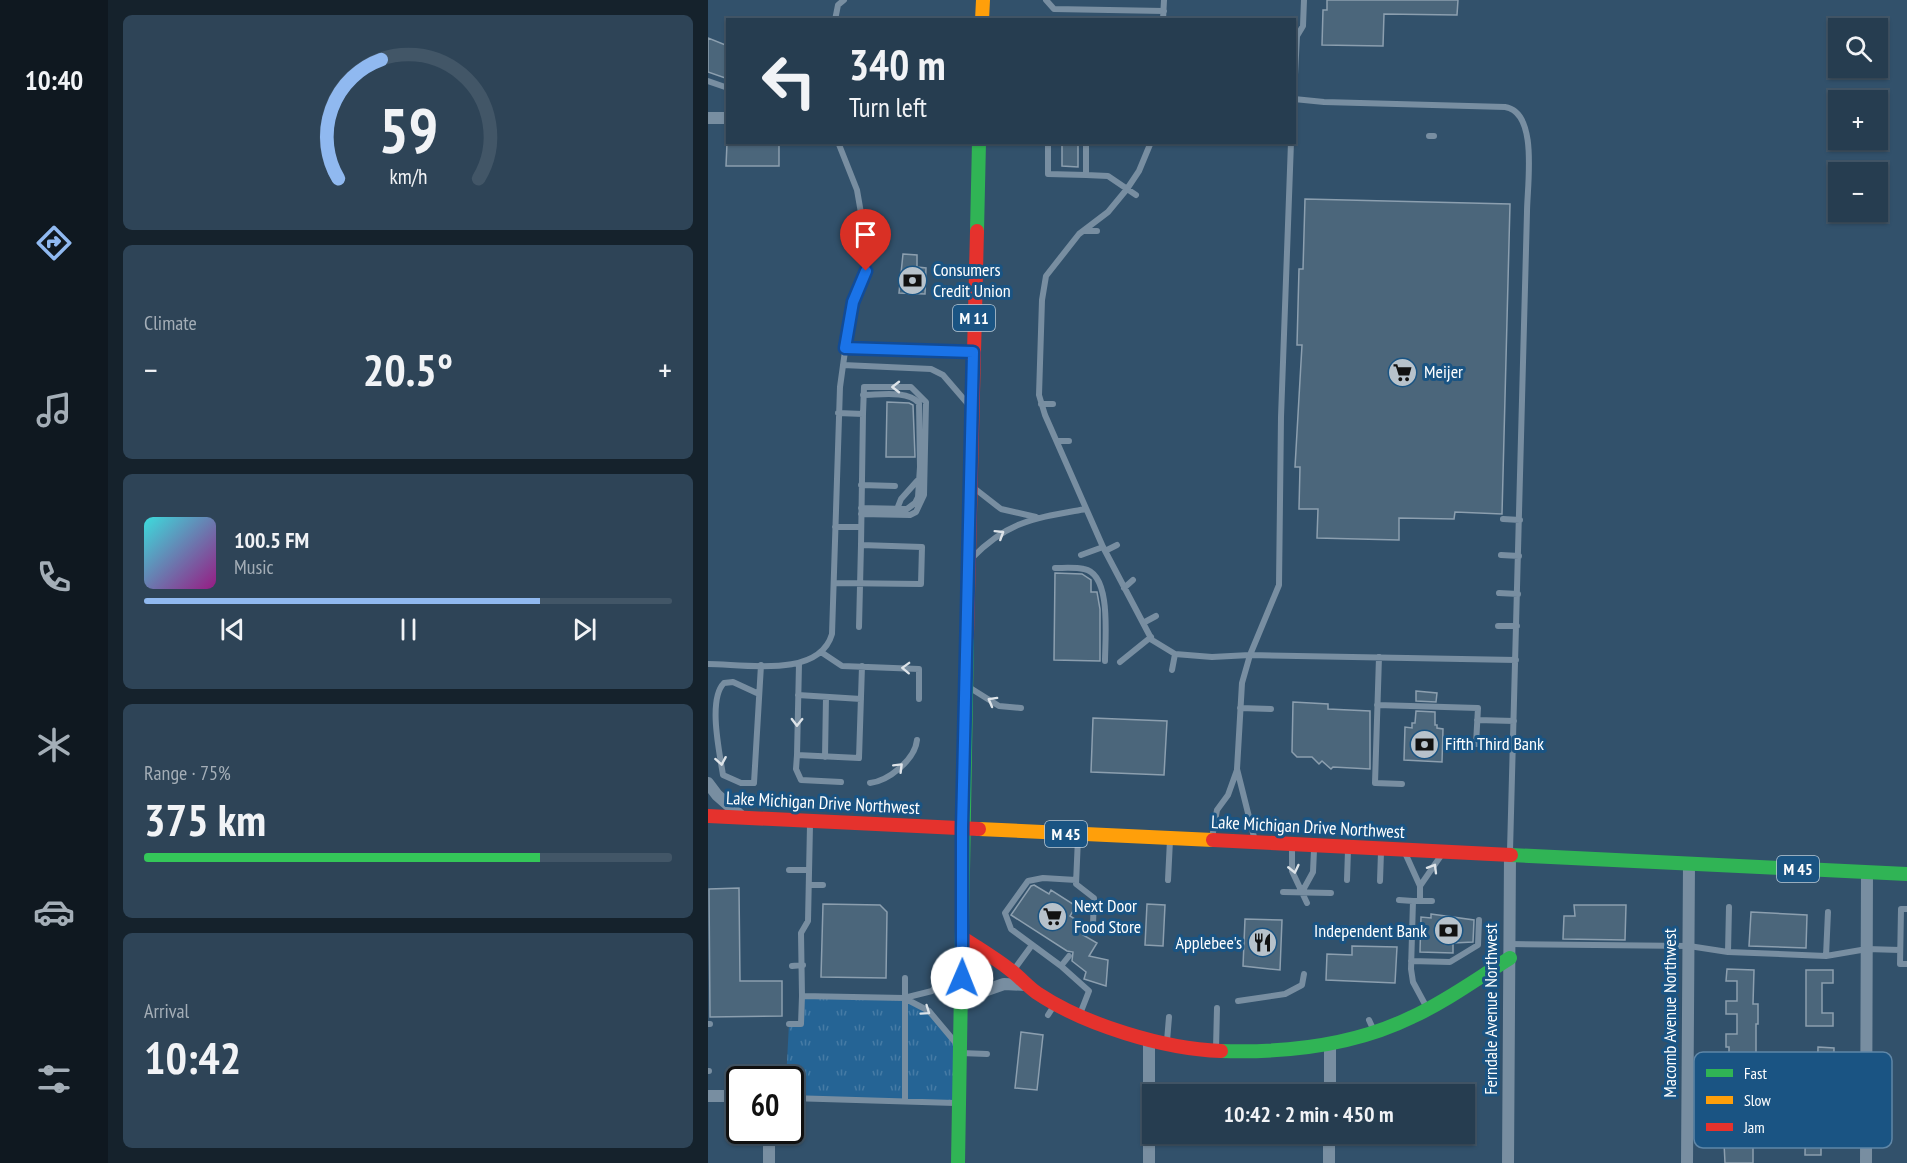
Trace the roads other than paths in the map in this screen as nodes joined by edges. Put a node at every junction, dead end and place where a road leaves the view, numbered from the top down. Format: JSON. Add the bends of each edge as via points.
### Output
{"nodes":[{"id":1,"x":844,"y":0,"type":"edge"},
{"id":2,"x":983,"y":0,"type":"edge"},
{"id":3,"x":1046,"y":0,"type":"edge"},
{"id":4,"x":1164,"y":0,"type":"edge"},
{"id":5,"x":1304,"y":0,"type":"edge"},
{"id":6,"x":1164,"y":11,"type":"junction"},
{"id":7,"x":835,"y":18,"type":"edge"},
{"id":8,"x":982,"y":18,"type":"edge"},
{"id":9,"x":1163,"y":18,"type":"edge"},
{"id":10,"x":1296,"y":26,"type":"edge"},
{"id":11,"x":1304,"y":26,"type":"junction"},
{"id":12,"x":1296,"y":55,"type":"edge"},
{"id":13,"x":708,"y":81,"type":"edge"},
{"id":14,"x":726,"y":87,"type":"edge"},
{"id":15,"x":1296,"y":99,"type":"edge"},
{"id":16,"x":708,"y":118,"type":"edge"},
{"id":17,"x":726,"y":118,"type":"edge"},
{"id":18,"x":839,"y":144,"type":"edge"},
{"id":19,"x":979,"y":144,"type":"edge"},
{"id":20,"x":1048,"y":144,"type":"edge"},
{"id":21,"x":1086,"y":144,"type":"edge"},
{"id":22,"x":1150,"y":144,"type":"edge"},
{"id":23,"x":1291,"y":144,"type":"edge"},
{"id":24,"x":1144,"y":160,"type":"junction"},
{"id":25,"x":1154,"y":161,"type":"dead end"},
{"id":26,"x":1086,"y":175,"type":"junction"},
{"id":27,"x":1127,"y":189,"type":"junction"},
{"id":28,"x":1136,"y":195,"type":"dead end"},
{"id":29,"x":1083,"y":231,"type":"junction"},
{"id":30,"x":1097,"y":231,"type":"dead end"},
{"id":31,"x":1042,"y":300,"type":"junction"},
{"id":32,"x":1051,"y":300,"type":"dead end"},
{"id":33,"x":1040,"y":334,"type":"junction"},
{"id":34,"x":1049,"y":335,"type":"dead end"},
{"id":35,"x":845,"y":348,"type":"junction"},
{"id":36,"x":973,"y":352,"type":"junction"},
{"id":37,"x":843,"y":365,"type":"junction"},
{"id":38,"x":1038,"y":369,"type":"junction"},
{"id":39,"x":1047,"y":370,"type":"dead end"},
{"id":40,"x":863,"y":395,"type":"junction"},
{"id":41,"x":1041,"y":404,"type":"junction"},
{"id":42,"x":1053,"y":405,"type":"dead end"},
{"id":43,"x":972,"y":409,"type":"junction"},
{"id":44,"x":838,"y":413,"type":"junction"},
{"id":45,"x":863,"y":414,"type":"junction"},
{"id":46,"x":1057,"y":441,"type":"junction"},
{"id":47,"x":1070,"y":441,"type":"dead end"},
{"id":48,"x":917,"y":481,"type":"junction"},
{"id":49,"x":861,"y":485,"type":"junction"},
{"id":50,"x":970,"y":485,"type":"junction"},
{"id":51,"x":895,"y":486,"type":"dead end"},
{"id":52,"x":897,"y":509,"type":"junction"},
{"id":53,"x":1086,"y":509,"type":"junction"},
{"id":54,"x":861,"y":511,"type":"junction"},
{"id":55,"x":1037,"y":518,"type":"junction"},
{"id":56,"x":1503,"y":519,"type":"dead end"},
{"id":57,"x":1520,"y":519,"type":"junction"},
{"id":58,"x":835,"y":527,"type":"junction"},
{"id":59,"x":861,"y":527,"type":"junction"},
{"id":60,"x":861,"y":545,"type":"junction"},
{"id":61,"x":1118,"y":545,"type":"dead end"},
{"id":62,"x":1104,"y":549,"type":"junction"},
{"id":63,"x":1081,"y":555,"type":"dead end"},
{"id":64,"x":1501,"y":555,"type":"dead end"},
{"id":65,"x":1519,"y":556,"type":"junction"},
{"id":66,"x":970,"y":561,"type":"junction"},
{"id":67,"x":1055,"y":568,"type":"dead end"},
{"id":68,"x":1133,"y":580,"type":"dead end"},
{"id":69,"x":834,"y":583,"type":"junction"},
{"id":70,"x":860,"y":583,"type":"junction"},
{"id":71,"x":1125,"y":588,"type":"junction"},
{"id":72,"x":1499,"y":593,"type":"dead end"},
{"id":73,"x":1518,"y":594,"type":"junction"},
{"id":74,"x":1156,"y":616,"type":"dead end"},
{"id":75,"x":1143,"y":623,"type":"junction"},
{"id":76,"x":1498,"y":626,"type":"dead end"},
{"id":77,"x":1516,"y":626,"type":"junction"},
{"id":78,"x":859,"y":627,"type":"dead end"},
{"id":79,"x":1150,"y":637,"type":"junction"},
{"id":80,"x":821,"y":652,"type":"junction"},
{"id":81,"x":1174,"y":654,"type":"junction"},
{"id":82,"x":1250,"y":655,"type":"junction"},
{"id":83,"x":1379,"y":657,"type":"junction"},
{"id":84,"x":1515,"y":660,"type":"junction"},
{"id":85,"x":1105,"y":661,"type":"dead end"},
{"id":86,"x":1120,"y":662,"type":"dead end"},
{"id":87,"x":708,"y":664,"type":"edge"},
{"id":88,"x":799,"y":664,"type":"junction"},
{"id":89,"x":761,"y":665,"type":"junction"},
{"id":90,"x":862,"y":666,"type":"junction"},
{"id":91,"x":1172,"y":670,"type":"dead end"},
{"id":92,"x":966,"y":686,"type":"junction"},
{"id":93,"x":759,"y":694,"type":"junction"},
{"id":94,"x":798,"y":695,"type":"junction"},
{"id":95,"x":826,"y":697,"type":"junction"},
{"id":96,"x":861,"y":699,"type":"junction"},
{"id":97,"x":919,"y":699,"type":"dead end"},
{"id":98,"x":710,"y":702,"type":"edge"},
{"id":99,"x":1377,"y":705,"type":"junction"},
{"id":100,"x":1021,"y":708,"type":"dead end"},
{"id":101,"x":1239,"y":708,"type":"junction"},
{"id":102,"x":1271,"y":709,"type":"dead end"},
{"id":103,"x":1477,"y":720,"type":"junction"},
{"id":104,"x":1514,"y":721,"type":"junction"},
{"id":105,"x":917,"y":740,"type":"dead end"},
{"id":106,"x":1476,"y":744,"type":"dead end"},
{"id":107,"x":797,"y":755,"type":"junction"},
{"id":108,"x":825,"y":756,"type":"junction"},
{"id":109,"x":1237,"y":770,"type":"junction"},
{"id":110,"x":841,"y":782,"type":"dead end"},
{"id":111,"x":708,"y":783,"type":"edge"},
{"id":112,"x":870,"y":783,"type":"dead end"},
{"id":113,"x":1402,"y":784,"type":"dead end"},
{"id":114,"x":708,"y":816,"type":"edge"},
{"id":115,"x":742,"y":817,"type":"junction"},
{"id":116,"x":810,"y":821,"type":"junction"},
{"id":117,"x":962,"y":828,"type":"junction"},
{"id":118,"x":1078,"y":835,"type":"junction"},
{"id":119,"x":1170,"y":840,"type":"junction"},
{"id":120,"x":1212,"y":841,"type":"junction"},
{"id":121,"x":1255,"y":844,"type":"junction"},
{"id":122,"x":1292,"y":846,"type":"junction"},
{"id":123,"x":1315,"y":847,"type":"junction"},
{"id":124,"x":1348,"y":848,"type":"junction"},
{"id":125,"x":1381,"y":849,"type":"junction"},
{"id":126,"x":1400,"y":850,"type":"junction"},
{"id":127,"x":1446,"y":852,"type":"junction"},
{"id":128,"x":1510,"y":855,"type":"junction"},
{"id":129,"x":1689,"y":864,"type":"junction"},
{"id":130,"x":789,"y":870,"type":"dead end"},
{"id":131,"x":809,"y":870,"type":"junction"},
{"id":132,"x":1868,"y":872,"type":"junction"},
{"id":133,"x":1907,"y":874,"type":"edge"},
{"id":134,"x":1076,"y":880,"type":"junction"},
{"id":135,"x":1168,"y":880,"type":"dead end"},
{"id":136,"x":1347,"y":880,"type":"dead end"},
{"id":137,"x":1380,"y":881,"type":"dead end"},
{"id":138,"x":809,"y":885,"type":"junction"},
{"id":139,"x":823,"y":885,"type":"dead end"},
{"id":140,"x":1420,"y":886,"type":"junction"},
{"id":141,"x":1283,"y":892,"type":"dead end"},
{"id":142,"x":1302,"y":892,"type":"junction"},
{"id":143,"x":1331,"y":893,"type":"dead end"},
{"id":144,"x":1399,"y":900,"type":"dead end"},
{"id":145,"x":1416,"y":901,"type":"junction"},
{"id":146,"x":1432,"y":901,"type":"dead end"},
{"id":147,"x":1307,"y":903,"type":"dead end"},
{"id":148,"x":1729,"y":907,"type":"dead end"},
{"id":149,"x":1907,"y":909,"type":"edge"},
{"id":150,"x":1828,"y":912,"type":"dead end"},
{"id":151,"x":1479,"y":920,"type":"dead end"},
{"id":152,"x":1086,"y":931,"type":"dead end"},
{"id":153,"x":963,"y":938,"type":"junction"},
{"id":154,"x":1510,"y":944,"type":"junction"},
{"id":155,"x":1032,"y":945,"type":"junction"},
{"id":156,"x":1689,"y":946,"type":"junction"},
{"id":157,"x":1867,"y":949,"type":"junction"},
{"id":158,"x":1900,"y":950,"type":"junction"},
{"id":159,"x":1728,"y":952,"type":"junction"},
{"id":160,"x":962,"y":956,"type":"junction"},
{"id":161,"x":1069,"y":956,"type":"dead end"},
{"id":162,"x":1826,"y":956,"type":"junction"},
{"id":163,"x":1510,"y":958,"type":"junction"},
{"id":164,"x":1411,"y":961,"type":"junction"},
{"id":165,"x":1907,"y":964,"type":"edge"},
{"id":166,"x":803,"y":965,"type":"junction"},
{"id":167,"x":792,"y":966,"type":"dead end"},
{"id":168,"x":1061,"y":966,"type":"junction"},
{"id":169,"x":1012,"y":971,"type":"junction"},
{"id":170,"x":1304,"y":974,"type":"dead end"},
{"id":171,"x":905,"y":978,"type":"dead end"},
{"id":172,"x":1026,"y":985,"type":"junction"},
{"id":173,"x":802,"y":996,"type":"junction"},
{"id":174,"x":904,"y":998,"type":"junction"},
{"id":175,"x":961,"y":999,"type":"junction"},
{"id":176,"x":1238,"y":1001,"type":"dead end"},
{"id":177,"x":1217,"y":1008,"type":"dead end"},
{"id":178,"x":1427,"y":1008,"type":"junction"},
{"id":179,"x":1080,"y":1015,"type":"junction"},
{"id":180,"x":1169,"y":1017,"type":"dead end"},
{"id":181,"x":789,"y":1024,"type":"dead end"},
{"id":182,"x":1149,"y":1040,"type":"junction"},
{"id":183,"x":1167,"y":1045,"type":"junction"},
{"id":184,"x":1330,"y":1045,"type":"junction"},
{"id":185,"x":960,"y":1050,"type":"junction"},
{"id":186,"x":1216,"y":1052,"type":"junction"},
{"id":187,"x":1867,"y":1052,"type":"edge"},
{"id":188,"x":987,"y":1054,"type":"dead end"},
{"id":189,"x":1330,"y":1084,"type":"edge"},
{"id":190,"x":708,"y":1096,"type":"edge"},
{"id":191,"x":726,"y":1096,"type":"edge"},
{"id":192,"x":804,"y":1098,"type":"edge"},
{"id":193,"x":905,"y":1101,"type":"junction"},
{"id":194,"x":959,"y":1103,"type":"junction"},
{"id":195,"x":769,"y":1144,"type":"edge"},
{"id":196,"x":1329,"y":1144,"type":"edge"},
{"id":197,"x":1866,"y":1148,"type":"edge"},
{"id":198,"x":769,"y":1163,"type":"edge"},
{"id":199,"x":958,"y":1163,"type":"edge"},
{"id":200,"x":1149,"y":1163,"type":"edge"},
{"id":201,"x":1329,"y":1163,"type":"edge"},
{"id":202,"x":1508,"y":1163,"type":"edge"},
{"id":203,"x":1687,"y":1163,"type":"edge"},
{"id":204,"x":1866,"y":1163,"type":"edge"}],
"edges":[{"from":1,"to":7,"type":"lane","via":[[838,5]]},
{"from":2,"to":8,"type":"main road"},
{"from":3,"to":6,"type":"lane","via":[[1054,9]]},
{"from":4,"to":6,"type":"lane"},
{"from":5,"to":11,"type":"lane"},
{"from":6,"to":9,"type":"lane"},
{"from":10,"to":11,"type":"lane"},
{"from":11,"to":12,"type":"lane","via":[[1297,36]]},
{"from":13,"to":14,"type":"lane"},
{"from":15,"to":57,"type":"lane","via":[[1505,107],[1523,118],[1528,149]]},
{"from":16,"to":17,"type":"street"},
{"from":18,"to":35,"type":"lane","via":[[857,190],[868,251],[866,271],[851,308]]},
{"from":19,"to":36,"type":"main road","number":"M 11"},
{"from":20,"to":26,"type":"lane","via":[[1048,174]]},
{"from":21,"to":26,"type":"lane"},
{"from":22,"to":24,"type":"lane"},
{"from":23,"to":82,"type":"lane","via":[[1279,585]]},
{"from":24,"to":25,"type":"lane"},
{"from":24,"to":27,"type":"lane"},
{"from":26,"to":27,"type":"lane","via":[[1108,176]]},
{"from":27,"to":28,"type":"lane"},
{"from":27,"to":29,"type":"lane","via":[[1108,212]]},
{"from":29,"to":30,"type":"lane"},
{"from":29,"to":31,"type":"lane","via":[[1047,276]]},
{"from":31,"to":32,"type":"lane"},
{"from":31,"to":33,"type":"lane"},
{"from":33,"to":34,"type":"lane"},
{"from":33,"to":38,"type":"lane"},
{"from":35,"to":36,"type":"lane"},
{"from":35,"to":37,"type":"lane"},
{"from":36,"to":43,"type":"main road","number":"M 11"},
{"from":37,"to":43,"type":"lane","via":[[931,369],[943,375]]},
{"from":37,"to":44,"type":"lane"},
{"from":38,"to":39,"type":"lane"},
{"from":38,"to":41,"type":"lane"},
{"from":40,"to":45,"type":"lane"},
{"from":40,"to":48,"type":"lane","via":[[905,395],[919,403]]},
{"from":54,"to":40,"type":"lane","one_way":true,"via":[[910,515],[920,507],[924,495],[926,413],[926,402],[911,387],[864,387]]},
{"from":41,"to":42,"type":"lane"},
{"from":41,"to":46,"type":"lane"},
{"from":43,"to":50,"type":"main road","number":"M 11"},
{"from":44,"to":45,"type":"lane"},
{"from":44,"to":58,"type":"lane"},
{"from":45,"to":49,"type":"lane"},
{"from":46,"to":47,"type":"lane"},
{"from":46,"to":53,"type":"lane"},
{"from":48,"to":52,"type":"lane"},
{"from":48,"to":52,"type":"lane","via":[[915,504]]},
{"from":49,"to":51,"type":"lane"},
{"from":49,"to":54,"type":"lane"},
{"from":50,"to":55,"type":"lane","via":[[1001,509]]},
{"from":50,"to":66,"type":"main road","number":"M 11"},
{"from":52,"to":54,"type":"lane"},
{"from":53,"to":55,"type":"lane"},
{"from":53,"to":62,"type":"lane"},
{"from":54,"to":59,"type":"lane"},
{"from":66,"to":55,"type":"lane","one_way":true,"via":[[995,536]]},
{"from":56,"to":57,"type":"lane"},
{"from":57,"to":65,"type":"lane"},
{"from":58,"to":59,"type":"lane"},
{"from":58,"to":69,"type":"lane"},
{"from":59,"to":60,"type":"lane"},
{"from":60,"to":70,"type":"lane"},
{"from":60,"to":70,"type":"lane","via":[[922,547],[921,584]]},
{"from":61,"to":62,"type":"lane"},
{"from":62,"to":63,"type":"lane"},
{"from":62,"to":71,"type":"lane"},
{"from":64,"to":65,"type":"lane"},
{"from":65,"to":73,"type":"lane"},
{"from":66,"to":92,"type":"main road","number":"M 11"},
{"from":67,"to":85,"type":"lane","via":[[1086,569],[1098,576],[1104,596]]},
{"from":68,"to":71,"type":"lane"},
{"from":69,"to":70,"type":"lane"},
{"from":69,"to":80,"type":"lane","via":[[832,634]]},
{"from":70,"to":78,"type":"lane"},
{"from":71,"to":75,"type":"lane"},
{"from":72,"to":73,"type":"lane"},
{"from":73,"to":77,"type":"lane"},
{"from":74,"to":75,"type":"lane"},
{"from":75,"to":79,"type":"lane"},
{"from":76,"to":77,"type":"lane"},
{"from":77,"to":84,"type":"lane"},
{"from":79,"to":81,"type":"lane"},
{"from":79,"to":86,"type":"lane"},
{"from":80,"to":88,"type":"lane"},
{"from":80,"to":90,"type":"lane","via":[[842,666]]},
{"from":81,"to":82,"type":"lane"},
{"from":81,"to":91,"type":"lane"},
{"from":82,"to":83,"type":"lane"},
{"from":82,"to":101,"type":"lane"},
{"from":83,"to":84,"type":"lane"},
{"from":83,"to":99,"type":"lane","via":[[1374,695]]},
{"from":84,"to":104,"type":"lane"},
{"from":87,"to":89,"type":"lane"},
{"from":88,"to":89,"type":"lane"},
{"from":88,"to":94,"type":"lane"},
{"from":89,"to":93,"type":"lane"},
{"from":90,"to":96,"type":"lane"},
{"from":97,"to":90,"type":"lane","one_way":true,"via":[[919,669]]},
{"from":100,"to":92,"type":"lane","one_way":true,"via":[[999,706]]},
{"from":92,"to":117,"type":"main road","number":"M 11"},
{"from":93,"to":98,"type":"lane","via":[[733,682],[724,683]]},
{"from":98,"to":93,"type":"lane","one_way":true,"via":[[723,775],[741,783],[753,783]]},
{"from":94,"to":95,"type":"lane"},
{"from":94,"to":107,"type":"lane","one_way":true},
{"from":95,"to":96,"type":"lane"},
{"from":95,"to":108,"type":"lane"},
{"from":96,"to":108,"type":"lane","via":[[858,758]]},
{"from":99,"to":103,"type":"lane","via":[[1478,708]]},
{"from":99,"to":113,"type":"lane","via":[[1372,784]]},
{"from":101,"to":102,"type":"lane"},
{"from":101,"to":109,"type":"lane"},
{"from":103,"to":104,"type":"lane"},
{"from":103,"to":106,"type":"lane"},
{"from":104,"to":128,"type":"lane"},
{"from":112,"to":105,"type":"lane","one_way":true,"via":[[886,779],[894,772],[914,752]]},
{"from":107,"to":108,"type":"lane"},
{"from":107,"to":110,"type":"lane","via":[[796,769],[801,780]]},
{"from":109,"to":120,"type":"lane","via":[[1228,795],[1216,810]]},
{"from":109,"to":121,"type":"lane"},
{"from":111,"to":115,"type":"street"},
{"from":114,"to":115,"type":"main road","name":"Lake Michigan Drive Northwest","number":"M 45"},
{"from":115,"to":116,"type":"main road","name":"Lake Michigan Drive Northwest","number":"M 45"},
{"from":116,"to":117,"type":"main road","name":"Lake Michigan Drive Northwest","number":"M 45"},
{"from":116,"to":131,"type":"lane"},
{"from":117,"to":118,"type":"main road","name":"Lake Michigan Drive Northwest","number":"M 45"},
{"from":117,"to":153,"type":"main road","number":"M 11"},
{"from":118,"to":119,"type":"main road","name":"Lake Michigan Drive Northwest","number":"M 45"},
{"from":118,"to":134,"type":"lane"},
{"from":119,"to":120,"type":"main road","name":"Lake Michigan Drive Northwest","number":"M 45"},
{"from":119,"to":135,"type":"lane"},
{"from":120,"to":121,"type":"main road","name":"Lake Michigan Drive Northwest","number":"M 45"},
{"from":121,"to":122,"type":"main road","name":"Lake Michigan Drive Northwest","number":"M 45"},
{"from":122,"to":123,"type":"main road","name":"Lake Michigan Drive Northwest","number":"M 45"},
{"from":122,"to":142,"type":"lane","one_way":true,"via":[[1292,871]]},
{"from":123,"to":124,"type":"main road","name":"Lake Michigan Drive Northwest","number":"M 45"},
{"from":123,"to":142,"type":"lane","via":[[1312,872]]},
{"from":124,"to":125,"type":"main road","name":"Lake Michigan Drive Northwest","number":"M 45"},
{"from":124,"to":136,"type":"lane"},
{"from":125,"to":126,"type":"main road","name":"Lake Michigan Drive Northwest","number":"M 45"},
{"from":125,"to":137,"type":"lane"},
{"from":126,"to":127,"type":"main road","name":"Lake Michigan Drive Northwest","number":"M 45"},
{"from":126,"to":140,"type":"lane","via":[[1412,863]]},
{"from":127,"to":128,"type":"main road","name":"Lake Michigan Drive Northwest","number":"M 45"},
{"from":140,"to":127,"type":"lane","one_way":true},
{"from":128,"to":129,"type":"main road","name":"Lake Michigan Drive Northwest","number":"M 45"},
{"from":128,"to":154,"type":"street","name":"Ferndale Avenue Northwest"},
{"from":129,"to":132,"type":"main road","name":"Lake Michigan Drive Northwest","number":"M 45"},
{"from":129,"to":156,"type":"street","name":"Macomb Avenue Northwest"},
{"from":130,"to":131,"type":"lane"},
{"from":131,"to":138,"type":"lane"},
{"from":132,"to":133,"type":"main road","name":"Lake Michigan Drive Northwest","number":"M 45"},
{"from":132,"to":157,"type":"street"},
{"from":134,"to":152,"type":"lane","via":[[1094,898],[1093,924]]},
{"from":134,"to":155,"type":"lane","via":[[1028,881],[1005,913],[1011,929]]},
{"from":138,"to":139,"type":"lane"},
{"from":138,"to":166,"type":"lane","via":[[808,921],[801,933]]},
{"from":140,"to":145,"type":"lane"},
{"from":141,"to":142,"type":"lane"},
{"from":142,"to":143,"type":"lane"},
{"from":142,"to":147,"type":"lane"},
{"from":144,"to":145,"type":"lane"},
{"from":145,"to":146,"type":"lane"},
{"from":145,"to":164,"type":"lane"},
{"from":148,"to":159,"type":"lane"},
{"from":149,"to":158,"type":"lane","via":[[1901,909]]},
{"from":150,"to":162,"type":"lane"},
{"from":151,"to":164,"type":"lane","via":[[1478,945],[1450,962]]},
{"from":153,"to":160,"type":"main road","number":"M 11"},
{"from":153,"to":169,"type":"main road"},
{"from":154,"to":156,"type":"lane"},
{"from":154,"to":163,"type":"street","name":"Ferndale Avenue Northwest"},
{"from":155,"to":168,"type":"lane"},
{"from":155,"to":169,"type":"lane"},
{"from":156,"to":159,"type":"lane"},
{"from":156,"to":203,"type":"street","name":"Macomb Avenue Northwest"},
{"from":157,"to":158,"type":"lane"},
{"from":157,"to":162,"type":"lane"},
{"from":157,"to":187,"type":"street"},
{"from":158,"to":165,"type":"lane","via":[[1900,964]]},
{"from":159,"to":162,"type":"lane"},
{"from":160,"to":174,"type":"lane","via":[[932,992]]},
{"from":160,"to":175,"type":"main road","number":"M 11"},
{"from":161,"to":168,"type":"lane"},
{"from":163,"to":178,"type":"main road"},
{"from":163,"to":202,"type":"street","name":"Ferndale Avenue Northwest"},
{"from":164,"to":178,"type":"lane","via":[[1413,982]]},
{"from":166,"to":167,"type":"lane"},
{"from":166,"to":173,"type":"lane"},
{"from":168,"to":179,"type":"lane","via":[[1089,992]]},
{"from":169,"to":172,"type":"main road"},
{"from":170,"to":176,"type":"lane","via":[[1302,985],[1285,994]]},
{"from":171,"to":174,"type":"lane"},
{"from":172,"to":175,"type":"street","via":[[1004,984]]},
{"from":172,"to":179,"type":"main road","via":[[1052,1009]]},
{"from":173,"to":174,"type":"lane"},
{"from":173,"to":181,"type":"lane","via":[[801,1024]]},
{"from":174,"to":185,"type":"lane","one_way":true,"via":[[929,1011]]},
{"from":174,"to":193,"type":"lane"},
{"from":175,"to":185,"type":"main road","number":"M 11"},
{"from":177,"to":186,"type":"lane"},
{"from":178,"to":184,"type":"main road"},
{"from":179,"to":182,"type":"main road"},
{"from":180,"to":183,"type":"lane"},
{"from":182,"to":183,"type":"main road"},
{"from":182,"to":200,"type":"street"},
{"from":183,"to":186,"type":"main road"},
{"from":184,"to":186,"type":"main road","via":[[1271,1054]]},
{"from":184,"to":189,"type":"street"},
{"from":185,"to":188,"type":"lane"},
{"from":185,"to":194,"type":"main road","number":"M 11"},
{"from":190,"to":191,"type":"street"},
{"from":192,"to":193,"type":"lane"},
{"from":193,"to":194,"type":"lane"},
{"from":194,"to":199,"type":"main road","number":"M 11"},
{"from":195,"to":198,"type":"street"},
{"from":196,"to":201,"type":"street"},
{"from":197,"to":204,"type":"street"}]}
